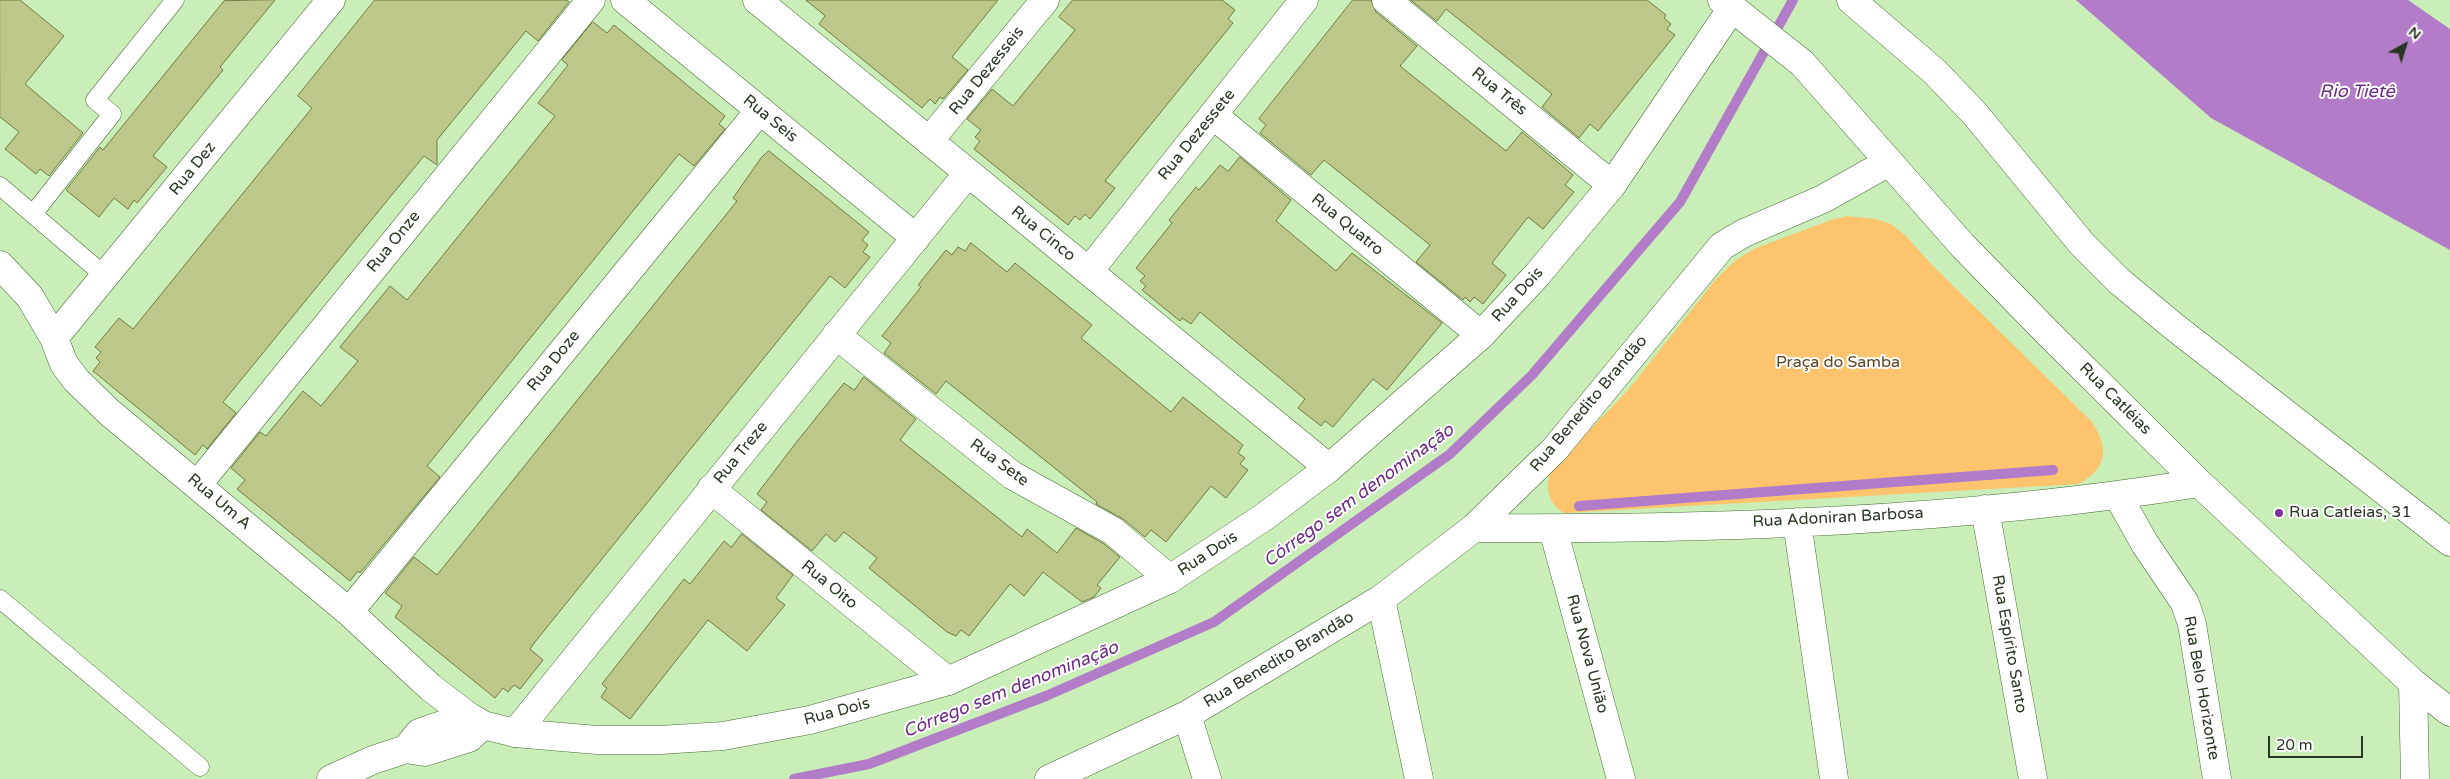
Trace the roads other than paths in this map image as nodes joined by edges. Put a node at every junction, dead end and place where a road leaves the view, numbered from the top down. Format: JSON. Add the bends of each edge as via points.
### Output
{"nodes":[{"id":1,"x":175,"y":0,"type":"edge"},
{"id":2,"x":331,"y":0,"type":"edge"},
{"id":3,"x":591,"y":0,"type":"edge"},
{"id":4,"x":625,"y":0,"type":"edge"},
{"id":5,"x":1044,"y":0,"type":"edge"},
{"id":6,"x":1304,"y":0,"type":"edge"},
{"id":7,"x":1386,"y":0,"type":"edge"},
{"id":8,"x":1851,"y":0,"type":"edge"},
{"id":9,"x":771,"y":5,"type":"edge"},
{"id":10,"x":1734,"y":9,"type":"edge"},
{"id":11,"x":760,"y":110,"type":"junction"},
{"id":12,"x":1213,"y":115,"type":"junction"},
{"id":13,"x":929,"y":141,"type":"junction"},
{"id":14,"x":1889,"y":162,"type":"junction"},
{"id":15,"x":968,"y":174,"type":"junction"},
{"id":16,"x":1612,"y":185,"type":"junction"},
{"id":17,"x":0,"y":186,"type":"edge"},
{"id":18,"x":33,"y":214,"type":"junction"},
{"id":19,"x":916,"y":238,"type":"junction"},
{"id":20,"x":0,"y":265,"type":"edge"},
{"id":21,"x":1089,"y":271,"type":"junction"},
{"id":22,"x":105,"y":276,"type":"junction"},
{"id":23,"x":836,"y":335,"type":"junction"},
{"id":24,"x":1482,"y":335,"type":"junction"},
{"id":25,"x":54,"y":338,"type":"junction"},
{"id":26,"x":1329,"y":468,"type":"junction"},
{"id":27,"x":2199,"y":483,"type":"junction"},
{"id":28,"x":198,"y":484,"type":"junction"},
{"id":29,"x":711,"y":489,"type":"junction"},
{"id":30,"x":2118,"y":496,"type":"junction"},
{"id":31,"x":1985,"y":509,"type":"junction"},
{"id":32,"x":1797,"y":522,"type":"junction"},
{"id":33,"x":1474,"y":528,"type":"junction"},
{"id":34,"x":1553,"y":529,"type":"junction"},
{"id":35,"x":2450,"y":542,"type":"edge"},
{"id":36,"x":1170,"y":579,"type":"junction"},
{"id":37,"x":1381,"y":599,"type":"junction"},
{"id":38,"x":0,"y":600,"type":"edge"},
{"id":39,"x":349,"y":612,"type":"junction"},
{"id":40,"x":948,"y":681,"type":"junction"},
{"id":41,"x":2413,"y":683,"type":"junction"},
{"id":42,"x":2450,"y":712,"type":"edge"},
{"id":43,"x":1187,"y":715,"type":"junction"},
{"id":44,"x":475,"y":720,"type":"junction"},
{"id":45,"x":515,"y":733,"type":"junction"},
{"id":46,"x":200,"y":768,"type":"dead end"},
{"id":47,"x":331,"y":779,"type":"edge"},
{"id":48,"x":1049,"y":779,"type":"edge"},
{"id":49,"x":1207,"y":779,"type":"edge"},
{"id":50,"x":1419,"y":779,"type":"edge"},
{"id":51,"x":1621,"y":779,"type":"edge"},
{"id":52,"x":1834,"y":779,"type":"edge"},
{"id":53,"x":2033,"y":779,"type":"edge"},
{"id":54,"x":2217,"y":779,"type":"edge"},
{"id":55,"x":2414,"y":779,"type":"edge"}],
"edges":[{"from":1,"to":18,"type":"lane","via":[[95,100],[112,114]]},
{"from":2,"to":22,"type":"street","name":"Rua Dez"},
{"from":3,"to":28,"type":"street","name":"Rua Onze"},
{"from":4,"to":11,"type":"street","name":"Rua Seis"},
{"from":5,"to":13,"type":"street","name":"Rua Dezesseis"},
{"from":6,"to":12,"type":"street","name":"Rua Dezessete"},
{"from":7,"to":16,"type":"street","name":"Rua Três"},
{"from":8,"to":35,"type":"street","via":[[1935,72],[2082,244],[2119,281],[2172,326]]},
{"from":9,"to":13,"type":"street","name":"Rua Cinco"},
{"from":10,"to":14,"type":"street","name":"Rua Catléias","via":[[1802,63]]},
{"from":10,"to":16,"type":"street","name":"Rua Dois"},
{"from":11,"to":19,"type":"street","name":"Rua Seis"},
{"from":11,"to":39,"type":"street","name":"Rua Doze"},
{"from":12,"to":21,"type":"street","name":"Rua Dezessete"},
{"from":12,"to":24,"type":"street","name":"Rua Quatro"},
{"from":13,"to":15,"type":"street","name":"Rua Cinco"},
{"from":14,"to":27,"type":"street","name":"Rua Catléias","via":[[1979,262]]},
{"from":14,"to":33,"type":"street","name":"Rua Benedito Brandão","via":[[1823,198],[1744,232],[1722,246],[1555,449]]},
{"from":15,"to":19,"type":"street","name":"Rua Treze"},
{"from":15,"to":21,"type":"street","name":"Rua Cinco"},
{"from":16,"to":24,"type":"street","name":"Rua Dois"},
{"from":17,"to":18,"type":"lane"},
{"from":18,"to":22,"type":"lane"},
{"from":19,"to":23,"type":"street","name":"Rua Treze"},
{"from":20,"to":25,"type":"street","name":"Rua Um A","via":[[30,297]]},
{"from":21,"to":26,"type":"street","name":"Rua Cinco"},
{"from":22,"to":25,"type":"street","name":"Rua Dez"},
{"from":23,"to":29,"type":"street","name":"Rua Treze"},
{"from":23,"to":36,"type":"street","name":"Rua Sete","via":[[1012,475],[1113,531]]},
{"from":24,"to":26,"type":"street","name":"Rua Dois"},
{"from":25,"to":28,"type":"street","name":"Rua Um A","via":[[64,364],[76,380],[109,412]]},
{"from":26,"to":36,"type":"street","name":"Rua Dois","via":[[1264,517]]},
{"from":27,"to":30,"type":"street","name":"Rua Adoniran Barbosa"},
{"from":27,"to":41,"type":"street","name":"Rua Catléias"},
{"from":28,"to":39,"type":"street","name":"Rua Um A"},
{"from":29,"to":40,"type":"street","name":"Rua Oito"},
{"from":29,"to":45,"type":"street","name":"Rua Treze"},
{"from":30,"to":31,"type":"street","name":"Rua Adoniran Barbosa"},
{"from":30,"to":54,"type":"street","name":"Rua Belo Horizonte","via":[[2145,544],[2185,603],[2192,624]]},
{"from":31,"to":32,"type":"street","name":"Rua Adoniran Barbosa"},
{"from":31,"to":53,"type":"street","name":"Rua Espírito Santo"},
{"from":32,"to":34,"type":"street","name":"Rua Adoniran Barbosa"},
{"from":32,"to":52,"type":"street"},
{"from":33,"to":34,"type":"street","name":"Rua Adoniran Barbosa"},
{"from":33,"to":37,"type":"street","name":"Rua Benedito Brandão"},
{"from":34,"to":51,"type":"street","name":"Rua Nova União"},
{"from":36,"to":40,"type":"street","name":"Rua Dois"},
{"from":37,"to":43,"type":"street","name":"Rua Benedito Brandão"},
{"from":37,"to":50,"type":"street"},
{"from":38,"to":46,"type":"lane"},
{"from":39,"to":44,"type":"street","name":"Rua Um A","via":[[430,687]]},
{"from":40,"to":45,"type":"street","name":"Rua Dois","via":[[810,720],[723,736],[597,740]]},
{"from":41,"to":42,"type":"street","name":"Rua Catléias"},
{"from":41,"to":55,"type":"street"},
{"from":43,"to":48,"type":"street","name":"Rua Benedito Brandão"},
{"from":43,"to":49,"type":"street"},
{"from":44,"to":45,"type":"street","name":"Rua Dois"},
{"from":44,"to":47,"type":"street","via":[[469,738],[425,752],[406,749]]}]}
